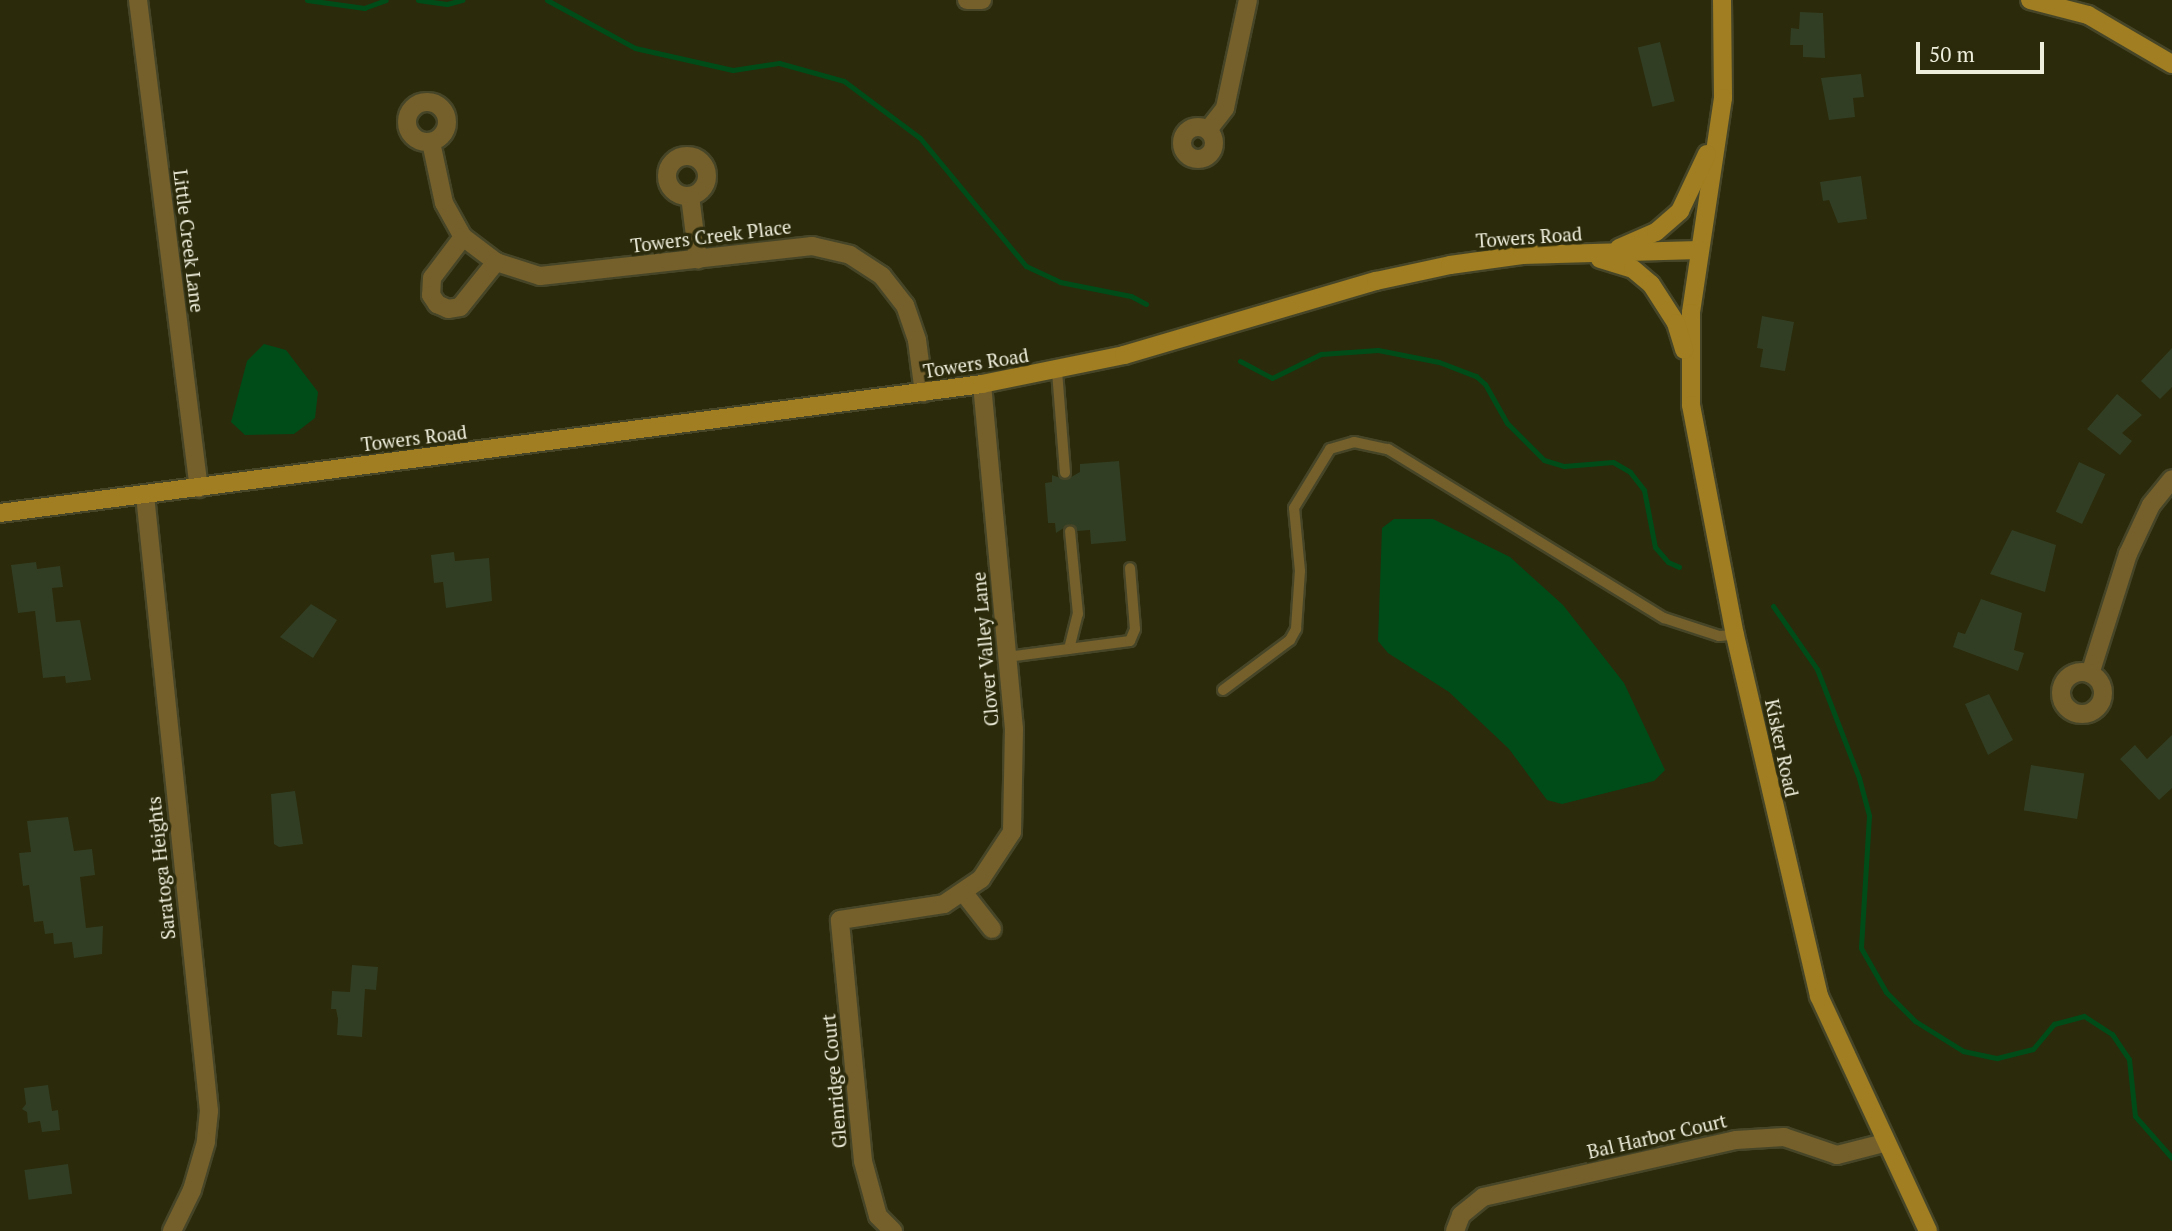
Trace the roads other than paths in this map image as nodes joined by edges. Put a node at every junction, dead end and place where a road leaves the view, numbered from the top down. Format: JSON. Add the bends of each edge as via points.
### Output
{"nodes":[{"id":1,"x":138,"y":0,"type":"edge"},
{"id":2,"x":967,"y":0,"type":"edge"},
{"id":3,"x":982,"y":0,"type":"edge"},
{"id":4,"x":1248,"y":0,"type":"edge"},
{"id":5,"x":1722,"y":0,"type":"edge"},
{"id":6,"x":2030,"y":0,"type":"edge"},
{"id":7,"x":2172,"y":64,"type":"edge"},
{"id":8,"x":1721,"y":121,"type":"junction"},
{"id":9,"x":1208,"y":130,"type":"dead end"},
{"id":10,"x":431,"y":142,"type":"dead end"},
{"id":11,"x":690,"y":196,"type":"dead end"},
{"id":12,"x":463,"y":237,"type":"junction"},
{"id":13,"x":1699,"y":250,"type":"junction"},
{"id":14,"x":1603,"y":253,"type":"junction"},
{"id":15,"x":1565,"y":254,"type":"junction"},
{"id":16,"x":698,"y":258,"type":"junction"},
{"id":17,"x":496,"y":262,"type":"junction"},
{"id":18,"x":1057,"y":372,"type":"junction"},
{"id":19,"x":1688,"y":372,"type":"junction"},
{"id":20,"x":982,"y":384,"type":"junction"},
{"id":21,"x":924,"y":393,"type":"junction"},
{"id":22,"x":1065,"y":473,"type":"dead end"},
{"id":23,"x":2172,"y":479,"type":"edge"},
{"id":24,"x":199,"y":488,"type":"junction"},
{"id":25,"x":145,"y":495,"type":"junction"},
{"id":26,"x":0,"y":513,"type":"edge"},
{"id":27,"x":1070,"y":531,"type":"dead end"},
{"id":28,"x":1130,"y":568,"type":"dead end"},
{"id":29,"x":1735,"y":635,"type":"junction"},
{"id":30,"x":1069,"y":649,"type":"junction"},
{"id":31,"x":1007,"y":657,"type":"junction"},
{"id":32,"x":2091,"y":671,"type":"dead end"},
{"id":33,"x":1223,"y":690,"type":"dead end"},
{"id":34,"x":963,"y":892,"type":"junction"},
{"id":35,"x":840,"y":920,"type":"joint"},
{"id":36,"x":992,"y":929,"type":"dead end"},
{"id":37,"x":1884,"y":1143,"type":"junction"},
{"id":38,"x":172,"y":1231,"type":"edge"},
{"id":39,"x":893,"y":1231,"type":"edge"},
{"id":40,"x":1455,"y":1231,"type":"edge"},
{"id":41,"x":1928,"y":1231,"type":"edge"}],
"edges":[{"from":1,"to":24,"type":"street","name":"Little Creek Lane"},
{"from":2,"to":3,"type":"street"},
{"from":4,"to":9,"type":"street","via":[[1225,108]]},
{"from":5,"to":8,"type":"main road"},
{"from":6,"to":7,"type":"main road","via":[[2088,15]]},
{"from":8,"to":13,"type":"main road"},
{"from":8,"to":14,"type":"main road","via":[[1680,211],[1657,232]]},
{"from":10,"to":12,"type":"street","name":"Towers Creek Place","via":[[444,203]]},
{"from":11,"to":16,"type":"street"},
{"from":12,"to":17,"type":"street","name":"Towers Creek Place"},
{"from":12,"to":17,"type":"street","via":[[432,278],[431,295],[437,304],[447,309],[460,307]]},
{"from":13,"to":14,"type":"main road","name":"Towers Road"},
{"from":13,"to":19,"type":"main road","name":"Kisker Road"},
{"from":14,"to":15,"type":"main road","name":"Towers Road"},
{"from":15,"to":18,"type":"main road","name":"Towers Road","via":[[1474,261],[1376,281]]},
{"from":15,"to":19,"type":"main road","via":[[1620,264],[1643,276],[1676,323]]},
{"from":16,"to":17,"type":"street","name":"Towers Creek Place","via":[[540,276]]},
{"from":16,"to":21,"type":"street","name":"Towers Creek Place","via":[[812,246],[850,255],[882,276],[905,305],[917,340]]},
{"from":18,"to":20,"type":"main road","name":"Towers Road"},
{"from":18,"to":22,"type":"lane"},
{"from":19,"to":29,"type":"main road","name":"Kisker Road"},
{"from":20,"to":21,"type":"main road","name":"Towers Road"},
{"from":20,"to":31,"type":"street","name":"Clover Valley Lane"},
{"from":21,"to":24,"type":"main road","name":"Towers Road"},
{"from":23,"to":32,"type":"street","via":[[2151,505],[2128,554]]},
{"from":24,"to":25,"type":"main road","name":"Towers Road"},
{"from":25,"to":26,"type":"main road","name":"Towers Road"},
{"from":25,"to":38,"type":"street","name":"Saratoga Heights","via":[[208,1111],[206,1142],[192,1190]]},
{"from":27,"to":30,"type":"lane","via":[[1078,614]]},
{"from":28,"to":30,"type":"lane","via":[[1135,629],[1130,641]]},
{"from":29,"to":33,"type":"lane","via":[[1719,636],[1664,618],[1388,449],[1354,443],[1330,449],[1294,508],[1300,571],[1296,629],[1290,640]]},
{"from":29,"to":37,"type":"main road","name":"Kisker Road","via":[[1819,996]]},
{"from":30,"to":31,"type":"lane"},
{"from":31,"to":34,"type":"street","name":"Clover Valley Lane","via":[[1014,729],[1012,832],[989,869]]},
{"from":34,"to":35,"type":"street","name":"Clover Valley Lane","via":[[927,909]]},
{"from":34,"to":36,"type":"street"},
{"from":35,"to":39,"type":"street","name":"Glenridge Court","via":[[863,1161],[878,1216]]},
{"from":37,"to":40,"type":"street","name":"Bal Harbor Court","via":[[1838,1155],[1784,1137],[1736,1139],[1483,1197],[1461,1215]]},
{"from":37,"to":41,"type":"main road","name":"Kisker Road"}]}
